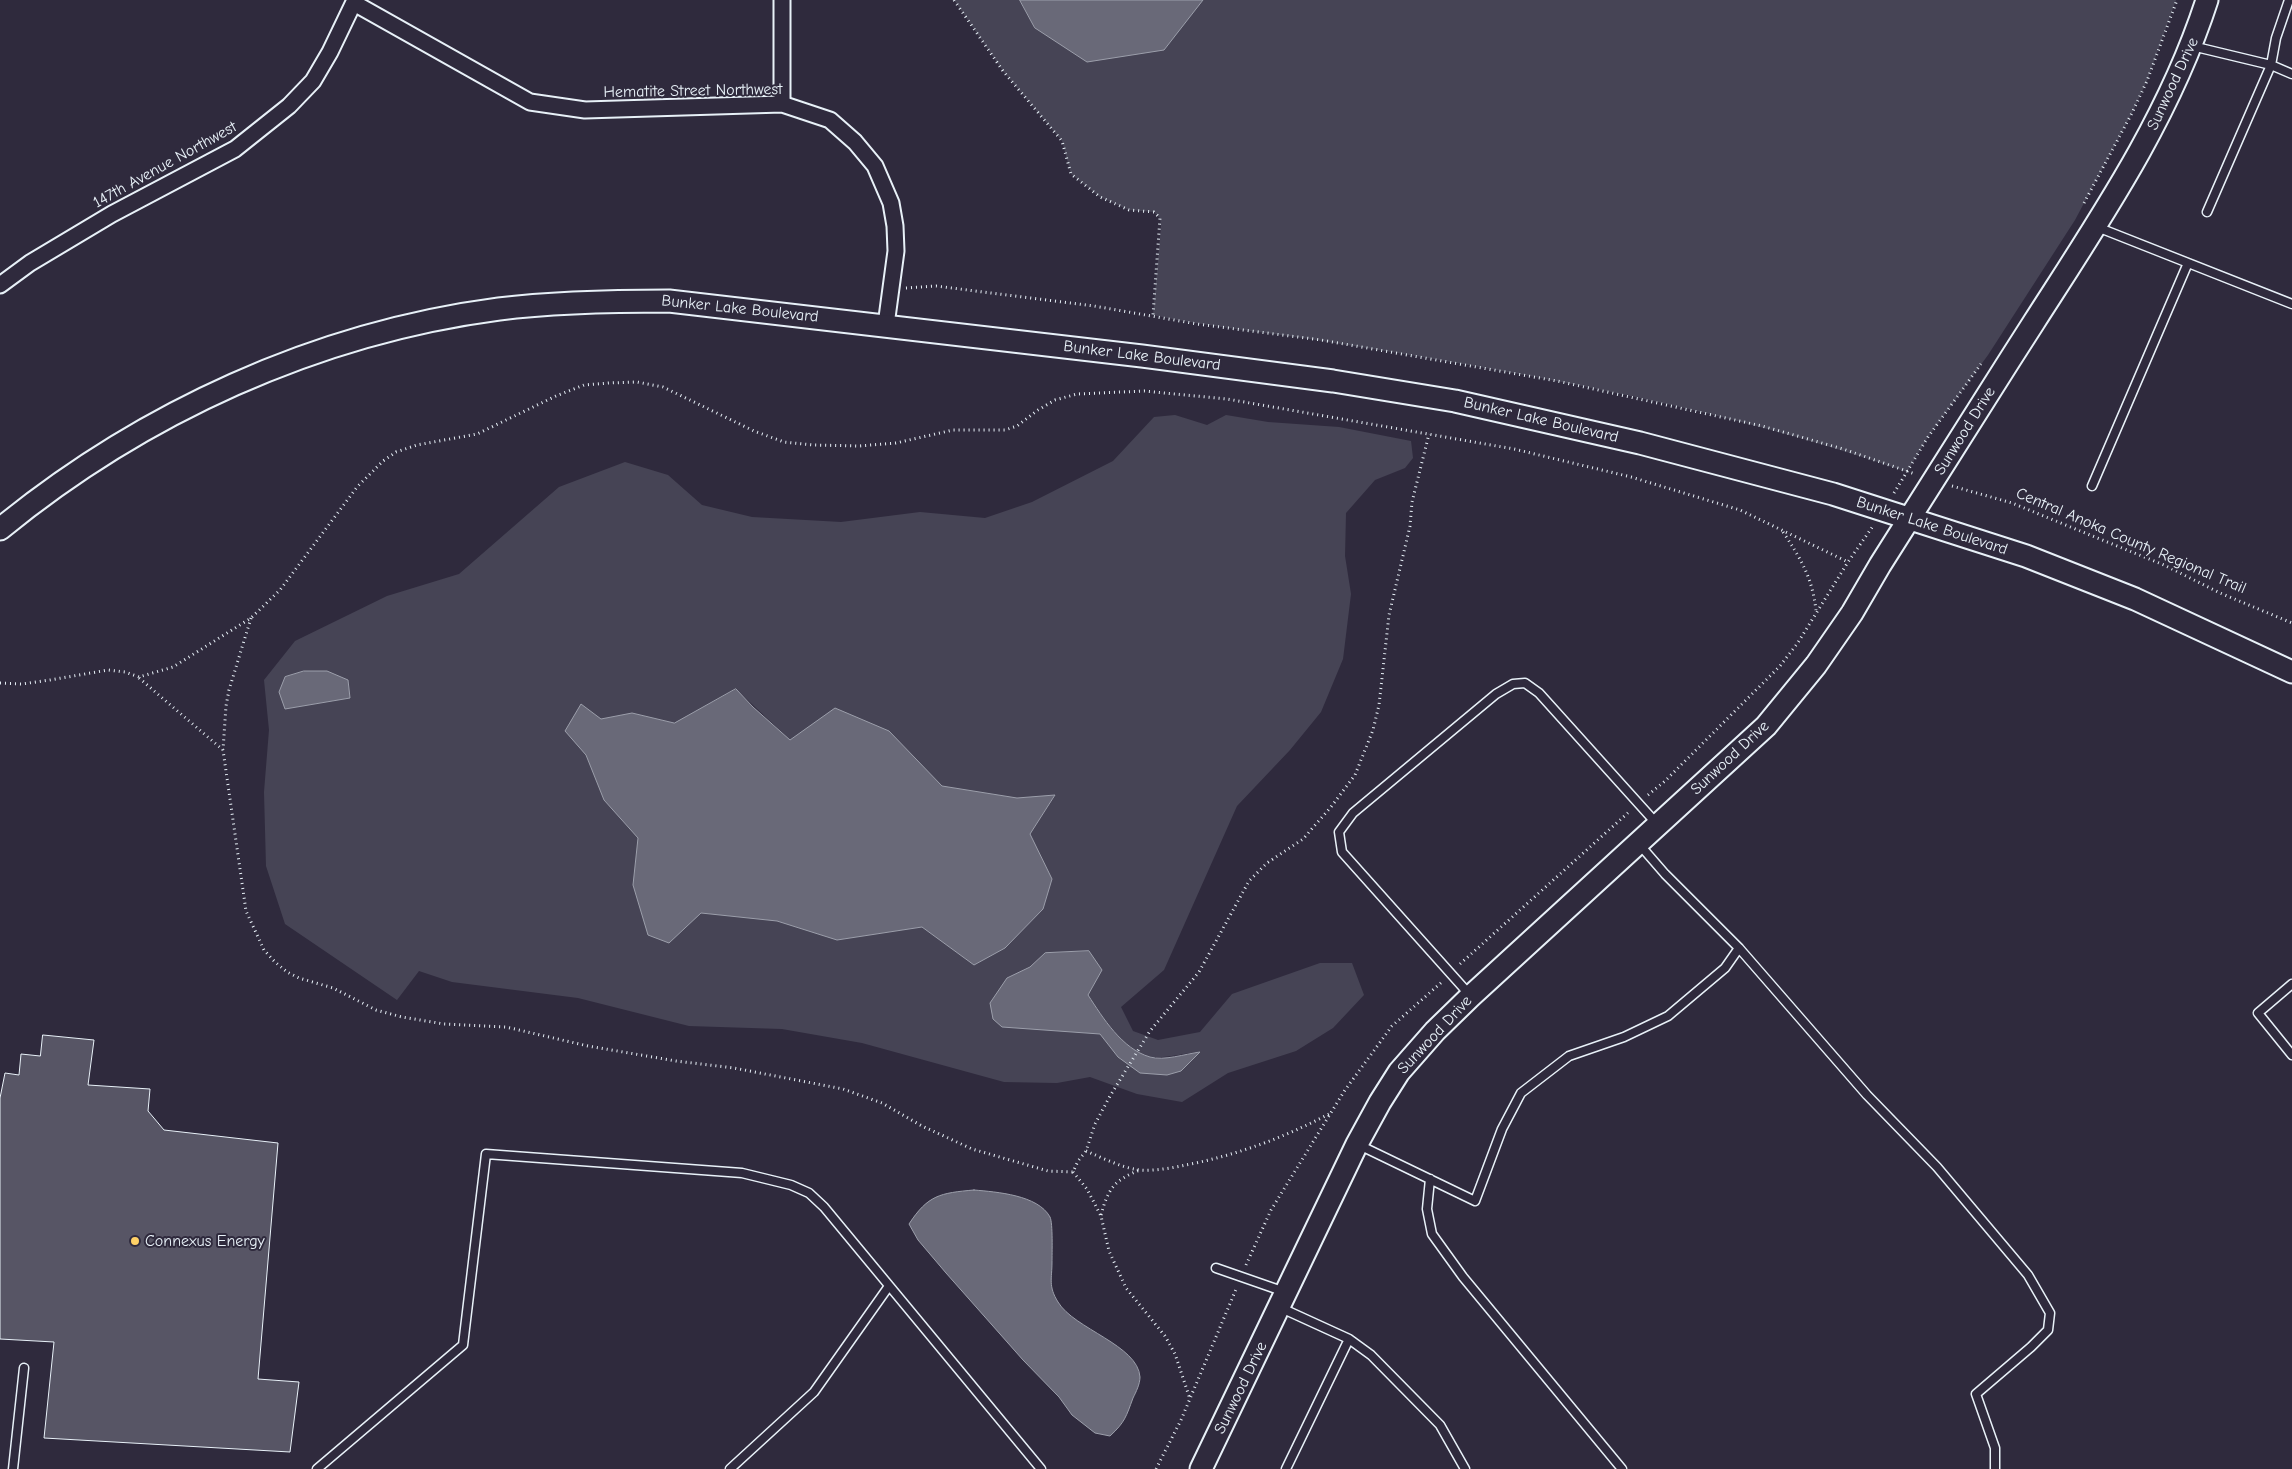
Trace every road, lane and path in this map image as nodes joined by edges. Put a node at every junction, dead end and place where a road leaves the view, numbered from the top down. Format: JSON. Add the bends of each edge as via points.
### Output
{"nodes":[{"id":1,"x":782,"y":0,"type":"edge"},
{"id":2,"x":954,"y":0,"type":"edge"},
{"id":3,"x":2177,"y":0,"type":"edge"},
{"id":4,"x":2207,"y":0,"type":"edge"},
{"id":5,"x":2289,"y":0,"type":"edge"},
{"id":6,"x":355,"y":1,"type":"edge"},
{"id":7,"x":2192,"y":46,"type":"junction"},
{"id":8,"x":2271,"y":65,"type":"junction"},
{"id":9,"x":2292,"y":74,"type":"edge"},
{"id":10,"x":782,"y":104,"type":"junction"},
{"id":11,"x":2080,"y":212,"type":"dead end"},
{"id":12,"x":2207,"y":212,"type":"dead end"},
{"id":13,"x":2096,"y":226,"type":"junction"},
{"id":14,"x":2188,"y":263,"type":"junction"},
{"id":15,"x":0,"y":285,"type":"edge"},
{"id":16,"x":890,"y":289,"type":"junction"},
{"id":17,"x":2292,"y":304,"type":"edge"},
{"id":18,"x":1153,"y":315,"type":"junction"},
{"id":19,"x":886,"y":325,"type":"junction"},
{"id":20,"x":1982,"y":363,"type":"dead end"},
{"id":21,"x":1429,"y":434,"type":"junction"},
{"id":22,"x":2092,"y":486,"type":"dead end"},
{"id":23,"x":1959,"y":488,"type":"dead end"},
{"id":24,"x":1910,"y":519,"type":"junction"},
{"id":25,"x":0,"y":530,"type":"edge"},
{"id":26,"x":1782,"y":531,"type":"junction"},
{"id":27,"x":1864,"y":540,"type":"dead end"},
{"id":28,"x":1816,"y":611,"type":"dead end"},
{"id":29,"x":251,"y":618,"type":"junction"},
{"id":30,"x":2292,"y":623,"type":"edge"},
{"id":31,"x":2292,"y":672,"type":"edge"},
{"id":32,"x":139,"y":678,"type":"junction"},
{"id":33,"x":0,"y":683,"type":"edge"},
{"id":34,"x":223,"y":750,"type":"junction"},
{"id":35,"x":1657,"y":825,"type":"junction"},
{"id":36,"x":1638,"y":843,"type":"junction"},
{"id":37,"x":1739,"y":948,"type":"junction"},
{"id":38,"x":2292,"y":984,"type":"edge"},
{"id":39,"x":1471,"y":996,"type":"junction"},
{"id":40,"x":2292,"y":1055,"type":"edge"},
{"id":41,"x":1330,"y":1114,"type":"dead end"},
{"id":42,"x":1357,"y":1144,"type":"junction"},
{"id":43,"x":1086,"y":1151,"type":"junction"},
{"id":44,"x":1140,"y":1170,"type":"junction"},
{"id":45,"x":1073,"y":1172,"type":"junction"},
{"id":46,"x":1430,"y":1179,"type":"junction"},
{"id":47,"x":1101,"y":1216,"type":"junction"},
{"id":48,"x":1216,"y":1268,"type":"dead end"},
{"id":49,"x":889,"y":1286,"type":"junction"},
{"id":50,"x":1283,"y":1300,"type":"junction"},
{"id":51,"x":1349,"y":1339,"type":"junction"},
{"id":52,"x":24,"y":1368,"type":"dead end"},
{"id":53,"x":1190,"y":1400,"type":"dead end"},
{"id":54,"x":13,"y":1469,"type":"edge"},
{"id":55,"x":317,"y":1469,"type":"edge"},
{"id":56,"x":730,"y":1469,"type":"edge"},
{"id":57,"x":1041,"y":1469,"type":"edge"},
{"id":58,"x":1201,"y":1469,"type":"edge"},
{"id":59,"x":1286,"y":1469,"type":"edge"},
{"id":60,"x":1465,"y":1469,"type":"edge"},
{"id":61,"x":1622,"y":1469,"type":"edge"},
{"id":62,"x":1995,"y":1469,"type":"edge"}],
"edges":[{"from":1,"to":10,"type":"street"},
{"from":2,"to":18,"type":"path","via":[[1003,71],[1062,141],[1071,174],[1100,197],[1129,210],[1154,212],[1160,218]]},
{"from":3,"to":11,"type":"path","via":[[2140,98]]},
{"from":4,"to":7,"type":"main road","name":"Sunwood Drive"},
{"from":5,"to":8,"type":"lane"},
{"from":6,"to":10,"type":"street","name":"Hematite Street Northwest","via":[[530,102],[585,110]]},
{"from":6,"to":15,"type":"street","name":"147th Avenue Northwest","via":[[313,81],[289,106],[235,149],[112,214],[30,263]]},
{"from":7,"to":8,"type":"lane"},
{"from":7,"to":13,"type":"main road","name":"Sunwood Drive","via":[[2161,114]]},
{"from":8,"to":9,"type":"lane"},
{"from":8,"to":12,"type":"lane"},
{"from":10,"to":16,"type":"street","name":"Hematite Street Northwest","via":[[830,120],[875,166],[891,202],[895,226],[896,250]]},
{"from":13,"to":14,"type":"lane"},
{"from":13,"to":24,"type":"main road","name":"Sunwood Drive"},
{"from":14,"to":17,"type":"lane"},
{"from":14,"to":22,"type":"lane"},
{"from":16,"to":18,"type":"path","via":[[936,286]]},
{"from":16,"to":19,"type":"street","name":"Hematite Street Northwest"},
{"from":18,"to":20,"type":"path","via":[[1483,367],[1638,397],[1762,426],[1907,472],[1928,437]]},
{"from":19,"to":24,"type":"main road","name":"Bunker Lake Boulevard","via":[[1171,360],[1455,401],[1758,473]]},
{"from":19,"to":25,"type":"main road","name":"Bunker Lake Boulevard","via":[[710,304],[596,301],[498,309],[397,329],[277,367],[173,414],[92,460]]},
{"from":21,"to":26,"type":"path","via":[[1514,449],[1631,477],[1740,510]]},
{"from":21,"to":29,"type":"path","via":[[1227,399],[1144,391],[1077,394],[1055,400],[1017,426],[1005,430],[952,430],[896,443],[859,446],[814,445],[784,442],[754,431],[663,387],[637,382],[584,385],[477,434],[417,445],[396,452],[383,461],[357,487],[280,590]]},
{"from":21,"to":43,"type":"path","via":[[1389,615],[1379,705],[1355,775],[1303,839],[1267,862],[1249,881],[1199,972],[1150,1031],[1110,1096],[1094,1124]]},
{"from":23,"to":30,"type":"path","name":"Central Anoka County Regional Trail","via":[[2090,534]]},
{"from":24,"to":31,"type":"main road","name":"Bunker Lake Boulevard","via":[[1974,538],[2092,582],[2197,626]]},
{"from":24,"to":35,"type":"main road","name":"Sunwood Drive","via":[[1852,613],[1791,698],[1755,737]]},
{"from":26,"to":27,"type":"path","via":[[1848,562]]},
{"from":26,"to":28,"type":"path","via":[[1809,576]]},
{"from":29,"to":32,"type":"path","via":[[173,667]]},
{"from":29,"to":34,"type":"path","via":[[229,690]]},
{"from":32,"to":33,"type":"path","via":[[108,670],[41,682]]},
{"from":32,"to":34,"type":"path"},
{"from":34,"to":45,"type":"path","via":[[246,912],[264,950],[299,978],[333,988],[376,1010],[402,1017],[444,1024],[506,1028],[676,1062],[734,1068],[843,1089],[882,1104],[972,1149],[1048,1171]]},
{"from":35,"to":36,"type":"main road","name":"Sunwood Drive"},
{"from":35,"to":39,"type":"lane","via":[[1539,693],[1525,683],[1513,684],[1496,694],[1352,813],[1339,832],[1342,852]]},
{"from":36,"to":37,"type":"lane"},
{"from":36,"to":39,"type":"main road","name":"Sunwood Drive"},
{"from":37,"to":46,"type":"lane","via":[[1724,968],[1668,1016],[1624,1037],[1569,1056],[1521,1093],[1502,1129],[1475,1201]]},
{"from":37,"to":62,"type":"lane","via":[[1867,1095],[1937,1166],[2028,1275],[2050,1313],[2048,1330],[1976,1394],[1995,1448]]},
{"from":38,"to":40,"type":"lane","via":[[2258,1013]]},
{"from":39,"to":42,"type":"main road","name":"Sunwood Drive","via":[[1400,1072]]},
{"from":41,"to":44,"type":"path","via":[[1256,1147],[1182,1166]]},
{"from":42,"to":46,"type":"lane"},
{"from":42,"to":50,"type":"main road","name":"Sunwood Drive"},
{"from":43,"to":44,"type":"path"},
{"from":43,"to":45,"type":"path"},
{"from":44,"to":47,"type":"path","via":[[1116,1182],[1109,1190]]},
{"from":45,"to":47,"type":"path","via":[[1087,1189]]},
{"from":46,"to":61,"type":"lane","via":[[1427,1209],[1432,1234],[1463,1277]]},
{"from":47,"to":53,"type":"path","via":[[1116,1270],[1168,1342]]},
{"from":48,"to":50,"type":"lane"},
{"from":49,"to":55,"type":"lane","via":[[824,1207],[809,1193],[791,1185],[742,1173],[486,1154],[463,1345]]},
{"from":49,"to":56,"type":"lane","via":[[814,1392]]},
{"from":49,"to":57,"type":"lane"},
{"from":50,"to":51,"type":"lane"},
{"from":50,"to":58,"type":"main road","name":"Sunwood Drive"},
{"from":51,"to":59,"type":"lane"},
{"from":51,"to":60,"type":"lane","via":[[1371,1355],[1440,1425]]},
{"from":52,"to":54,"type":"lane"}]}
